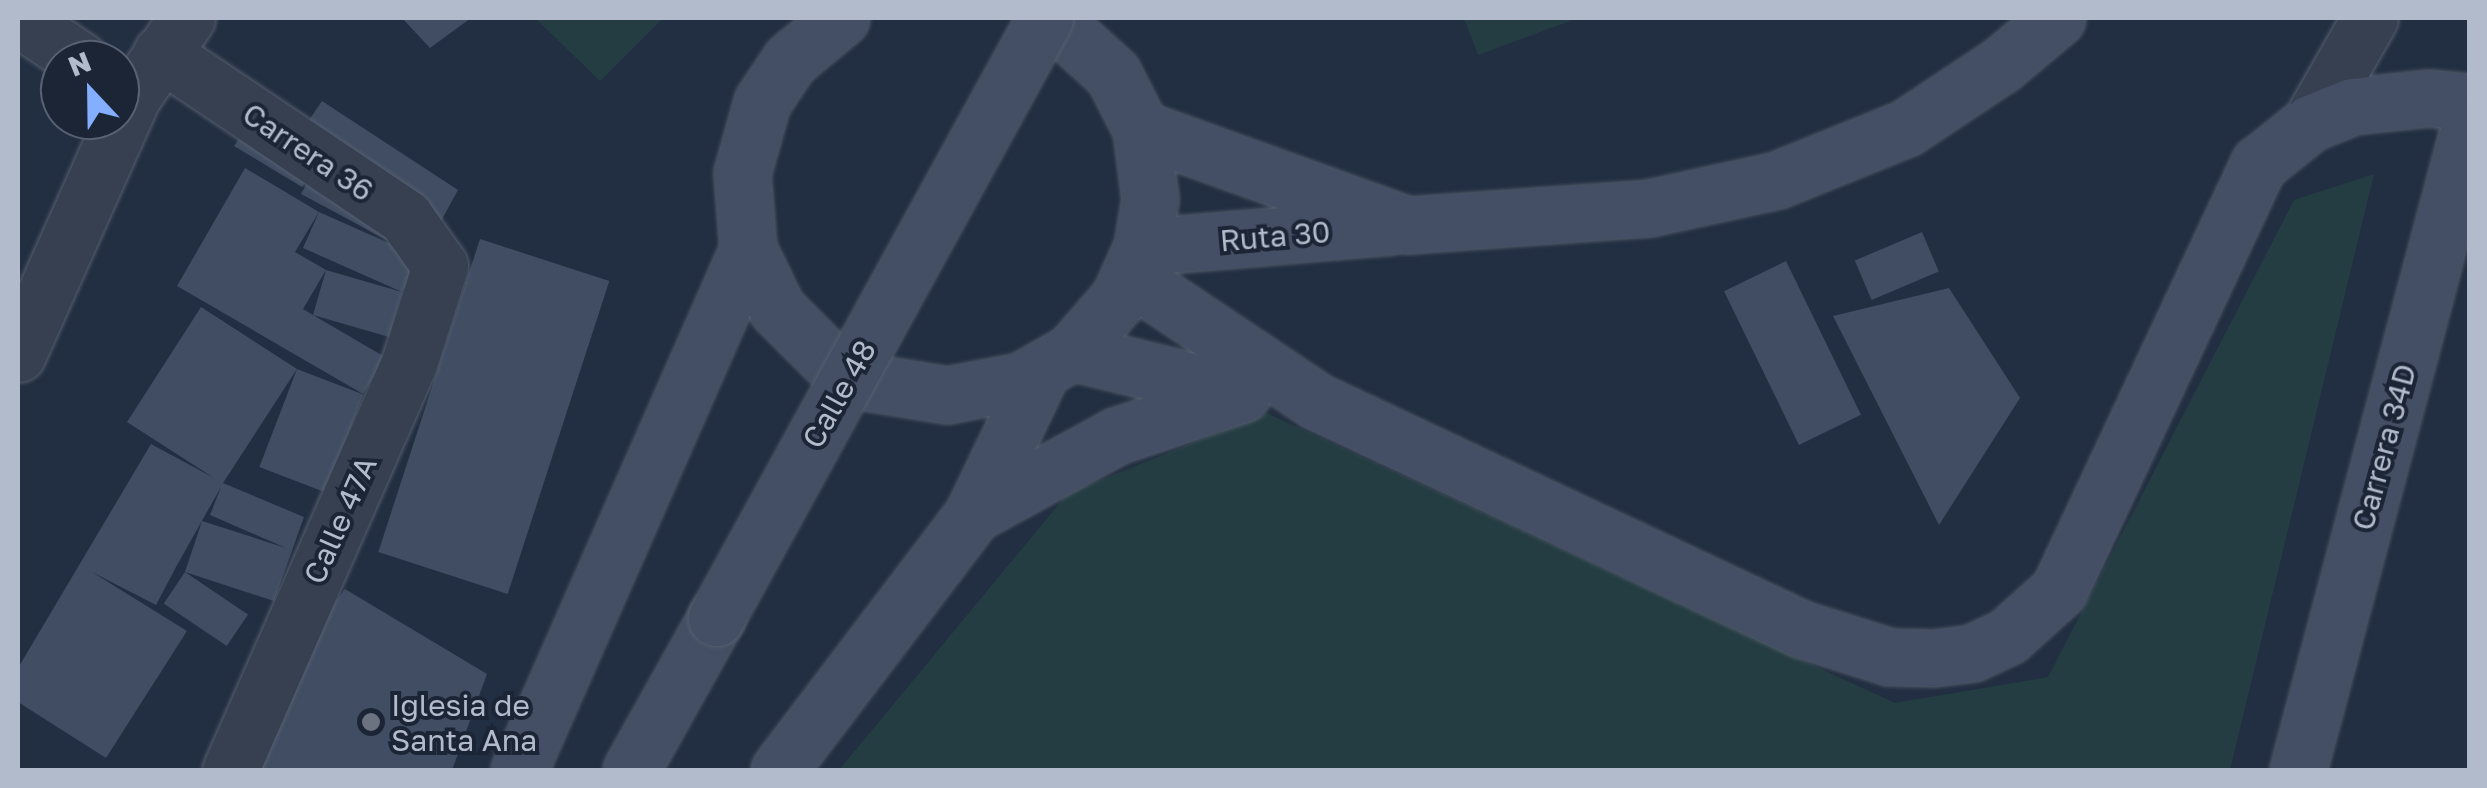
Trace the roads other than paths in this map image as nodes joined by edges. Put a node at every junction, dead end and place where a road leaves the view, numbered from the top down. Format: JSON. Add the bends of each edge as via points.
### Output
{"nodes":[{"id":1,"x":18,"y":18,"type":"edge"},
{"id":2,"x":1048,"y":18,"type":"edge"},
{"id":3,"x":2057,"y":18,"type":"edge"},
{"id":4,"x":2370,"y":18,"type":"edge"},
{"id":5,"x":819,"y":26,"type":"edge"},
{"id":6,"x":50,"y":40,"type":"edge"},
{"id":7,"x":150,"y":64,"type":"edge"},
{"id":8,"x":2470,"y":102,"type":"edge"},
{"id":9,"x":2310,"y":123,"type":"junction"},
{"id":10,"x":2470,"y":124,"type":"edge"},
{"id":11,"x":1141,"y":130,"type":"junction"},
{"id":12,"x":1408,"y":225,"type":"junction"},
{"id":13,"x":748,"y":248,"type":"junction"},
{"id":14,"x":1137,"y":262,"type":"junction"},
{"id":15,"x":440,"y":266,"type":"joint"},
{"id":16,"x":21,"y":329,"type":"edge"},
{"id":17,"x":1057,"y":361,"type":"junction"},
{"id":18,"x":1242,"y":394,"type":"junction"},
{"id":19,"x":1316,"y":401,"type":"junction"},
{"id":20,"x":973,"y":514,"type":"junction"},
{"id":21,"x":230,"y":770,"type":"edge"},
{"id":22,"x":520,"y":770,"type":"edge"},
{"id":23,"x":630,"y":770,"type":"edge"},
{"id":24,"x":779,"y":770,"type":"edge"},
{"id":25,"x":2298,"y":770,"type":"edge"}],
"edges":[{"from":1,"to":6,"type":"street"},
{"from":2,"to":11,"type":"main road","via":[[1113,74]]},
{"from":2,"to":23,"type":"main road","name":"Calle 48","bridge":true},
{"from":3,"to":12,"type":"main road","name":"Ruta 30","via":[[1940,108],[1777,180],[1649,208]]},
{"from":4,"to":9,"type":"street"},
{"from":5,"to":13,"type":"main road","via":[[774,80],[746,149],[740,198]]},
{"from":7,"to":15,"type":"street","name":"Carrera 36","via":[[404,217]]},
{"from":7,"to":16,"type":"street"},
{"from":8,"to":9,"type":"main road","via":[[2390,100]]},
{"from":9,"to":19,"type":"main road","via":[[2282,141],[2252,177],[2059,590],[2008,636],[1972,652],[1890,657],[1801,629]]},
{"from":10,"to":25,"type":"main road","name":"Carrera 34D"},
{"from":11,"to":12,"type":"main road"},
{"from":11,"to":14,"type":"main road","via":[[1150,199]]},
{"from":12,"to":14,"type":"main road","name":"Ruta 30"},
{"from":13,"to":17,"type":"main road","via":[[765,290],[792,327],[828,360],[873,384],[922,394],[972,394]]},
{"from":13,"to":22,"type":"main road"},
{"from":14,"to":17,"type":"main road","via":[[1106,318]]},
{"from":14,"to":19,"type":"main road"},
{"from":15,"to":21,"type":"street","name":"Calle 47A","via":[[409,363]]},
{"from":17,"to":18,"type":"main road"},
{"from":17,"to":20,"type":"main road"},
{"from":18,"to":19,"type":"main road"},
{"from":18,"to":20,"type":"main road","via":[[1116,436]]},
{"from":20,"to":24,"type":"main road"}]}
